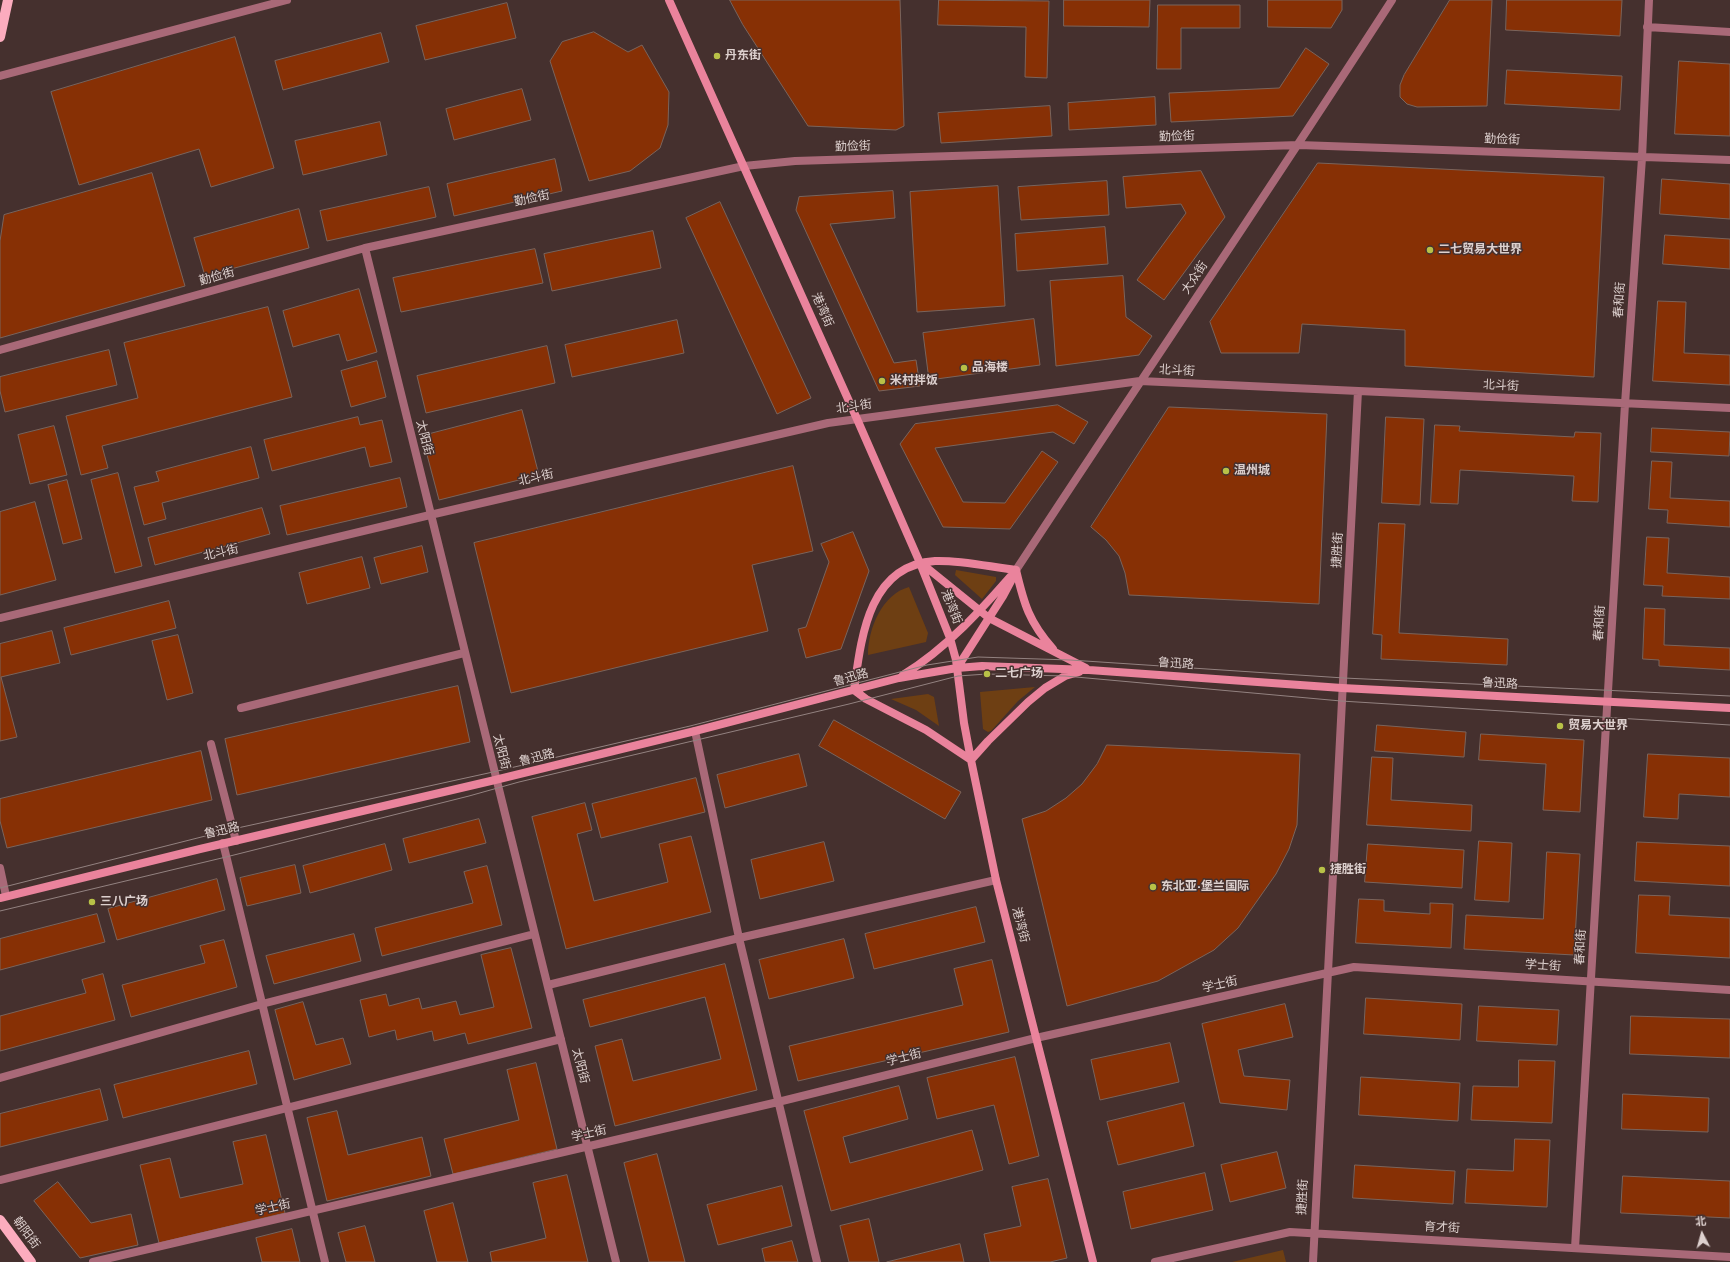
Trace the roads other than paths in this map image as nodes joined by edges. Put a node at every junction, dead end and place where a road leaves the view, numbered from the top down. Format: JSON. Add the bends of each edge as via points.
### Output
{"nodes":[{"id":1,"x":8,"y":0,"type":"edge"},
{"id":2,"x":287,"y":0,"type":"edge"},
{"id":3,"x":670,"y":0,"type":"edge"},
{"id":4,"x":1392,"y":0,"type":"edge"},
{"id":5,"x":1649,"y":0,"type":"edge"},
{"id":6,"x":1647,"y":27,"type":"junction"},
{"id":7,"x":1730,"y":32,"type":"edge"},
{"id":8,"x":0,"y":37,"type":"edge"},
{"id":9,"x":0,"y":76,"type":"edge"},
{"id":10,"x":1299,"y":145,"type":"junction"},
{"id":11,"x":1642,"y":158,"type":"junction"},
{"id":12,"x":1730,"y":160,"type":"edge"},
{"id":13,"x":744,"y":166,"type":"junction"},
{"id":14,"x":365,"y":248,"type":"junction"},
{"id":15,"x":0,"y":350,"type":"edge"},
{"id":16,"x":1140,"y":381,"type":"junction"},
{"id":17,"x":1358,"y":391,"type":"junction"},
{"id":18,"x":1625,"y":404,"type":"junction"},
{"id":19,"x":1730,"y":408,"type":"edge"},
{"id":20,"x":857,"y":419,"type":"junction"},
{"id":21,"x":430,"y":515,"type":"junction"},
{"id":22,"x":920,"y":563,"type":"junction"},
{"id":23,"x":1016,"y":570,"type":"junction"},
{"id":24,"x":979,"y":611,"type":"junction"},
{"id":25,"x":0,"y":618,"type":"edge"},
{"id":26,"x":989,"y":618,"type":"junction"},
{"id":27,"x":950,"y":638,"type":"junction"},
{"id":28,"x":464,"y":653,"type":"junction"},
{"id":29,"x":1058,"y":654,"type":"junction"},
{"id":30,"x":957,"y":668,"type":"junction"},
{"id":31,"x":1088,"y":670,"type":"junction"},
{"id":32,"x":899,"y":678,"type":"junction"},
{"id":33,"x":1342,"y":688,"type":"junction"},
{"id":34,"x":854,"y":690,"type":"junction"},
{"id":35,"x":1607,"y":701,"type":"junction"},
{"id":36,"x":240,"y":708,"type":"dead end"},
{"id":37,"x":1730,"y":708,"type":"edge"},
{"id":38,"x":695,"y":731,"type":"junction"},
{"id":39,"x":211,"y":744,"type":"dead end"},
{"id":40,"x":971,"y":760,"type":"junction"},
{"id":41,"x":495,"y":780,"type":"junction"},
{"id":42,"x":236,"y":840,"type":"junction"},
{"id":43,"x":223,"y":844,"type":"junction"},
{"id":44,"x":0,"y":868,"type":"edge"},
{"id":45,"x":996,"y":880,"type":"junction"},
{"id":46,"x":3,"y":897,"type":"edge"},
{"id":47,"x":534,"y":934,"type":"junction"},
{"id":48,"x":739,"y":938,"type":"junction"},
{"id":49,"x":1327,"y":973,"type":"junction"},
{"id":50,"x":1591,"y":982,"type":"junction"},
{"id":51,"x":548,"y":985,"type":"junction"},
{"id":52,"x":1730,"y":990,"type":"edge"},
{"id":53,"x":262,"y":1004,"type":"junction"},
{"id":54,"x":1036,"y":1038,"type":"junction"},
{"id":55,"x":561,"y":1039,"type":"junction"},
{"id":56,"x":0,"y":1078,"type":"edge"},
{"id":57,"x":778,"y":1102,"type":"junction"},
{"id":58,"x":287,"y":1107,"type":"junction"},
{"id":59,"x":588,"y":1146,"type":"junction"},
{"id":60,"x":0,"y":1180,"type":"edge"},
{"id":61,"x":312,"y":1211,"type":"junction"},
{"id":62,"x":0,"y":1220,"type":"edge"},
{"id":63,"x":1313,"y":1233,"type":"junction"},
{"id":64,"x":1575,"y":1248,"type":"junction"},
{"id":65,"x":1730,"y":1257,"type":"edge"},
{"id":66,"x":31,"y":1262,"type":"edge"},
{"id":67,"x":93,"y":1262,"type":"edge"},
{"id":68,"x":325,"y":1262,"type":"edge"},
{"id":69,"x":616,"y":1262,"type":"edge"},
{"id":70,"x":817,"y":1262,"type":"edge"},
{"id":71,"x":1093,"y":1262,"type":"edge"},
{"id":72,"x":1155,"y":1262,"type":"edge"},
{"id":73,"x":1313,"y":1262,"type":"edge"}],
"edges":[{"from":1,"to":8,"type":"main road"},
{"from":2,"to":9,"type":"street"},
{"from":3,"to":13,"type":"main road","name":"港湾街"},
{"from":4,"to":10,"type":"street","name":"大众街"},
{"from":5,"to":6,"type":"street","name":"春和街"},
{"from":6,"to":7,"type":"street"},
{"from":6,"to":11,"type":"street","name":"春和街"},
{"from":10,"to":11,"type":"street","name":"勤俭街"},
{"from":10,"to":13,"type":"street","name":"勤俭街","via":[[803,161]]},
{"from":10,"to":16,"type":"street","name":"大众街"},
{"from":11,"to":12,"type":"street","name":"勤俭街"},
{"from":11,"to":18,"type":"street","name":"春和街"},
{"from":13,"to":14,"type":"street","name":"勤俭街"},
{"from":13,"to":20,"type":"main road","name":"港湾街"},
{"from":14,"to":15,"type":"street","name":"勤俭街"},
{"from":14,"to":21,"type":"street","name":"太阳街"},
{"from":16,"to":17,"type":"street","name":"北斗街"},
{"from":16,"to":20,"type":"street","name":"北斗街"},
{"from":16,"to":23,"type":"street","name":"大众街"},
{"from":17,"to":18,"type":"street","name":"北斗街"},
{"from":17,"to":33,"type":"street","name":"捷胜街"},
{"from":18,"to":19,"type":"street","name":"北斗街"},
{"from":18,"to":35,"type":"street","name":"春和街"},
{"from":20,"to":21,"type":"street","name":"北斗街","via":[[828,423]]},
{"from":20,"to":22,"type":"main road","name":"港湾街"},
{"from":21,"to":25,"type":"street","name":"北斗街"},
{"from":21,"to":28,"type":"street","name":"太阳街"},
{"from":22,"to":23,"type":"main road","via":[[952,561]]},
{"from":22,"to":24,"type":"main road"},
{"from":22,"to":27,"type":"main road","name":"港湾街"},
{"from":22,"to":34,"type":"main road","via":[[902,571],[889,581],[880,593],[861,640]]},
{"from":23,"to":24,"type":"main road"},
{"from":23,"to":26,"type":"main road"},
{"from":23,"to":29,"type":"main road","via":[[1033,622]]},
{"from":24,"to":26,"type":"main road"},
{"from":24,"to":27,"type":"main road"},
{"from":26,"to":29,"type":"main road"},
{"from":26,"to":30,"type":"main road"},
{"from":27,"to":30,"type":"main road","name":"港湾街"},
{"from":27,"to":32,"type":"main road","via":[[924,661]]},
{"from":28,"to":36,"type":"street"},
{"from":28,"to":41,"type":"street","name":"太阳街"},
{"from":29,"to":31,"type":"main road"},
{"from":30,"to":31,"type":"main road","name":"鲁迅路","via":[[982,666]]},
{"from":30,"to":32,"type":"main road","name":"鲁迅路"},
{"from":30,"to":40,"type":"main road","name":"港湾街"},
{"from":31,"to":33,"type":"main road","name":"鲁迅路"},
{"from":31,"to":40,"type":"main road","via":[[1065,676],[1045,688]]},
{"from":32,"to":34,"type":"main road","name":"鲁迅路"},
{"from":33,"to":35,"type":"main road","name":"鲁迅路"},
{"from":33,"to":49,"type":"street","name":"捷胜街"},
{"from":34,"to":38,"type":"main road","name":"鲁迅路"},
{"from":34,"to":40,"type":"main road","via":[[866,699],[926,730]]},
{"from":35,"to":37,"type":"main road","name":"鲁迅路"},
{"from":35,"to":50,"type":"street","name":"春和街"},
{"from":38,"to":41,"type":"main road","name":"鲁迅路"},
{"from":38,"to":48,"type":"street"},
{"from":39,"to":42,"type":"street"},
{"from":40,"to":45,"type":"main road","name":"港湾街"},
{"from":41,"to":42,"type":"main road","name":"鲁迅路"},
{"from":41,"to":47,"type":"street","name":"太阳街"},
{"from":42,"to":43,"type":"main road","name":"鲁迅路"},
{"from":43,"to":46,"type":"main road","name":"鲁迅路"},
{"from":43,"to":53,"type":"street"},
{"from":44,"to":46,"type":"street"},
{"from":45,"to":48,"type":"street"},
{"from":45,"to":54,"type":"main road","name":"港湾街"},
{"from":47,"to":51,"type":"street","name":"太阳街"},
{"from":47,"to":53,"type":"street"},
{"from":48,"to":51,"type":"street"},
{"from":48,"to":57,"type":"street"},
{"from":49,"to":50,"type":"street","name":"学士街","via":[[1354,967]]},
{"from":49,"to":54,"type":"street","name":"学士街"},
{"from":49,"to":63,"type":"street","name":"捷胜街"},
{"from":50,"to":52,"type":"street","name":"学士街"},
{"from":50,"to":64,"type":"street","name":"春和街"},
{"from":51,"to":55,"type":"street","name":"太阳街"},
{"from":53,"to":56,"type":"street"},
{"from":53,"to":58,"type":"street"},
{"from":54,"to":57,"type":"street","name":"学士街"},
{"from":54,"to":71,"type":"main road","name":"港湾街"},
{"from":55,"to":58,"type":"street"},
{"from":55,"to":59,"type":"street","name":"太阳街"},
{"from":57,"to":59,"type":"street","name":"学士街"},
{"from":57,"to":70,"type":"street"},
{"from":58,"to":60,"type":"street"},
{"from":58,"to":61,"type":"street"},
{"from":59,"to":61,"type":"street","name":"学士街"},
{"from":59,"to":69,"type":"street","name":"太阳街"},
{"from":61,"to":67,"type":"street","name":"学士街"},
{"from":61,"to":68,"type":"street"},
{"from":62,"to":66,"type":"main road","name":"朝阳街"},
{"from":63,"to":64,"type":"street","name":"育才街"},
{"from":63,"to":72,"type":"street","name":"育才街","via":[[1290,1232]]},
{"from":63,"to":73,"type":"street","name":"捷胜街"},
{"from":64,"to":65,"type":"street","name":"育才街"}]}
